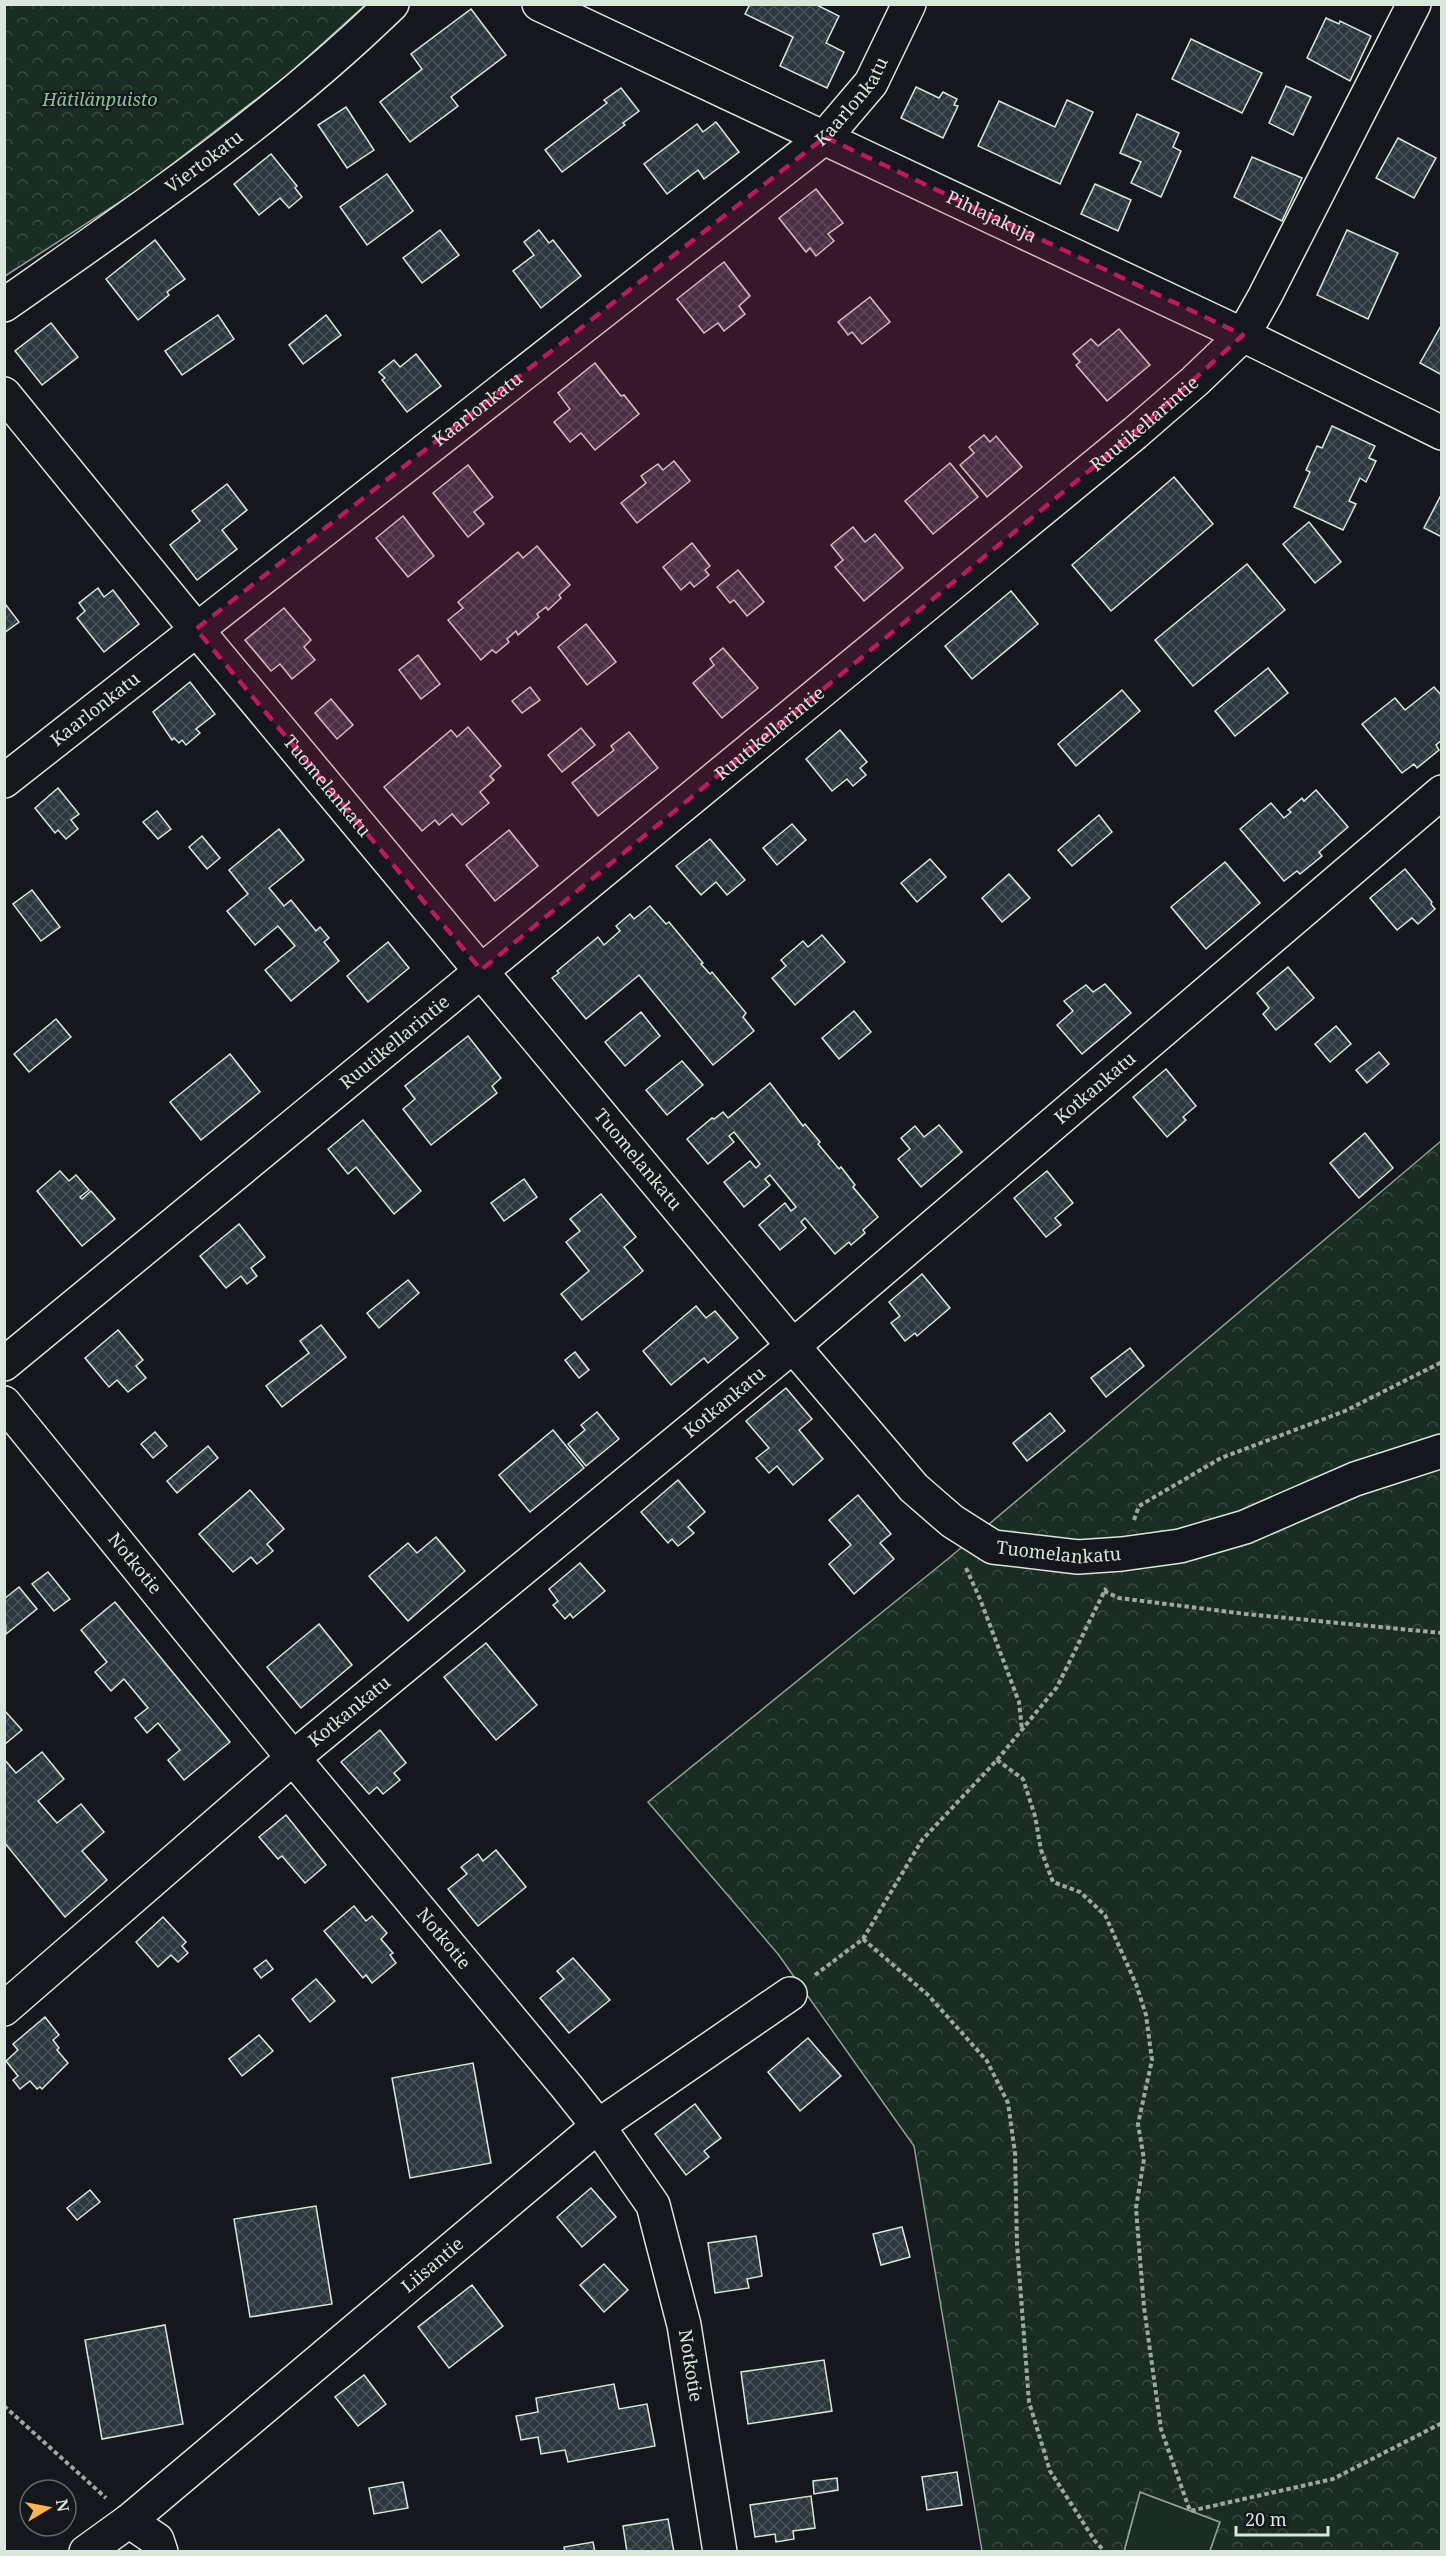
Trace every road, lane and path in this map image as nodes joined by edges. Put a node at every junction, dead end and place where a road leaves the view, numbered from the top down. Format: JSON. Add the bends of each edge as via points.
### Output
{"nodes":[{"id":1,"x":392,"y":4,"type":"edge"},
{"id":2,"x":539,"y":4,"type":"edge"},
{"id":3,"x":909,"y":4,"type":"edge"},
{"id":4,"x":1414,"y":4,"type":"edge"},
{"id":5,"x":825,"y":137,"type":"junction"},
{"id":6,"x":4,"y":305,"type":"edge"},
{"id":7,"x":1243,"y":335,"type":"junction"},
{"id":8,"x":4,"y":394,"type":"edge"},
{"id":9,"x":1442,"y":433,"type":"edge"},
{"id":10,"x":196,"y":629,"type":"junction"},
{"id":11,"x":4,"y":781,"type":"edge"},
{"id":12,"x":1442,"y":792,"type":"edge"},
{"id":13,"x":481,"y":970,"type":"junction"},
{"id":14,"x":793,"y":1346,"type":"junction"},
{"id":15,"x":1442,"y":1362,"type":"edge"},
{"id":16,"x":4,"y":1364,"type":"edge"},
{"id":17,"x":4,"y":1403,"type":"edge"},
{"id":18,"x":1442,"y":1451,"type":"edge"},
{"id":19,"x":952,"y":1521,"type":"junction"},
{"id":20,"x":1122,"y":1554,"type":"junction"},
{"id":21,"x":1104,"y":1591,"type":"junction"},
{"id":22,"x":1442,"y":1633,"type":"edge"},
{"id":23,"x":1022,"y":1730,"type":"junction"},
{"id":24,"x":293,"y":1758,"type":"junction"},
{"id":25,"x":997,"y":1760,"type":"junction"},
{"id":26,"x":863,"y":1939,"type":"junction"},
{"id":27,"x":790,"y":1994,"type":"joint"},
{"id":28,"x":4,"y":2009,"type":"edge"},
{"id":29,"x":598,"y":2126,"type":"junction"},
{"id":30,"x":4,"y":2406,"type":"edge"},
{"id":31,"x":1442,"y":2423,"type":"edge"},
{"id":32,"x":129,"y":2521,"type":"junction"},
{"id":33,"x":86,"y":2552,"type":"edge"},
{"id":34,"x":161,"y":2552,"type":"edge"},
{"id":35,"x":720,"y":2552,"type":"edge"},
{"id":36,"x":1105,"y":2552,"type":"edge"}],
"edges":[{"from":1,"to":6,"type":"street","name":"Viertokatu","via":[[338,57],[188,176]]},
{"from":2,"to":5,"type":"street","name":"Pihlajakuja"},
{"from":3,"to":5,"type":"street","name":"Kaarlonkatu","via":[[871,83]]},
{"from":4,"to":7,"type":"street","name":"Ruutikellarintie"},
{"from":5,"to":7,"type":"street","name":"Pihlajakuja"},
{"from":5,"to":10,"type":"street","name":"Kaarlonkatu"},
{"from":7,"to":9,"type":"street","name":"Pihlajakuja"},
{"from":7,"to":13,"type":"street","name":"Ruutikellarintie","via":[[1135,434]]},
{"from":8,"to":10,"type":"street","name":"Tuomelankatu"},
{"from":10,"to":11,"type":"street","name":"Kaarlonkatu"},
{"from":10,"to":13,"type":"street","name":"Tuomelankatu"},
{"from":12,"to":14,"type":"street","name":"Kotkankatu"},
{"from":13,"to":14,"type":"street","name":"Tuomelankatu"},
{"from":13,"to":16,"type":"street","name":"Ruutikellarintie"},
{"from":14,"to":19,"type":"street","name":"Tuomelankatu","via":[[914,1488]]},
{"from":14,"to":24,"type":"street","name":"Kotkankatu"},
{"from":15,"to":20,"type":"path","via":[[1344,1411],[1221,1458],[1139,1506]]},
{"from":17,"to":24,"type":"street","name":"Notkotie"},
{"from":18,"to":20,"type":"street","name":"Tuomelankatu","via":[[1356,1479],[1245,1527],[1180,1545]]},
{"from":19,"to":20,"type":"street","name":"Tuomelankatu","via":[[993,1546],[1078,1557]]},
{"from":19,"to":23,"type":"path","via":[[962,1560],[1019,1702]]},
{"from":20,"to":21,"type":"path"},
{"from":21,"to":22,"type":"path","via":[[1119,1598],[1246,1614]]},
{"from":21,"to":23,"type":"path","via":[[1057,1687]]},
{"from":23,"to":25,"type":"path"},
{"from":24,"to":28,"type":"street","name":"Kotkankatu"},
{"from":24,"to":29,"type":"street","name":"Notkotie"},
{"from":25,"to":26,"type":"path","via":[[922,1840]]},
{"from":25,"to":31,"type":"path","via":[[1023,1779],[1053,1882],[1080,1892],[1105,1915],[1146,2015],[1152,2060],[1138,2124],[1144,2159],[1136,2208],[1141,2269],[1161,2429],[1190,2511],[1333,2479]]},
{"from":26,"to":27,"type":"path"},
{"from":26,"to":36,"type":"path","via":[[928,1995],[987,2061],[1008,2103],[1015,2153],[1017,2244],[1029,2402],[1050,2472]]},
{"from":27,"to":29,"type":"street","name":"Liisantie"},
{"from":29,"to":32,"type":"street","name":"Liisantie"},
{"from":29,"to":35,"type":"street","name":"Notkotie","via":[[652,2205],[684,2325]]},
{"from":30,"to":32,"type":"path"},
{"from":32,"to":33,"type":"street","name":"Liisantie"},
{"from":32,"to":34,"type":"street","via":[[157,2540]]}]}
